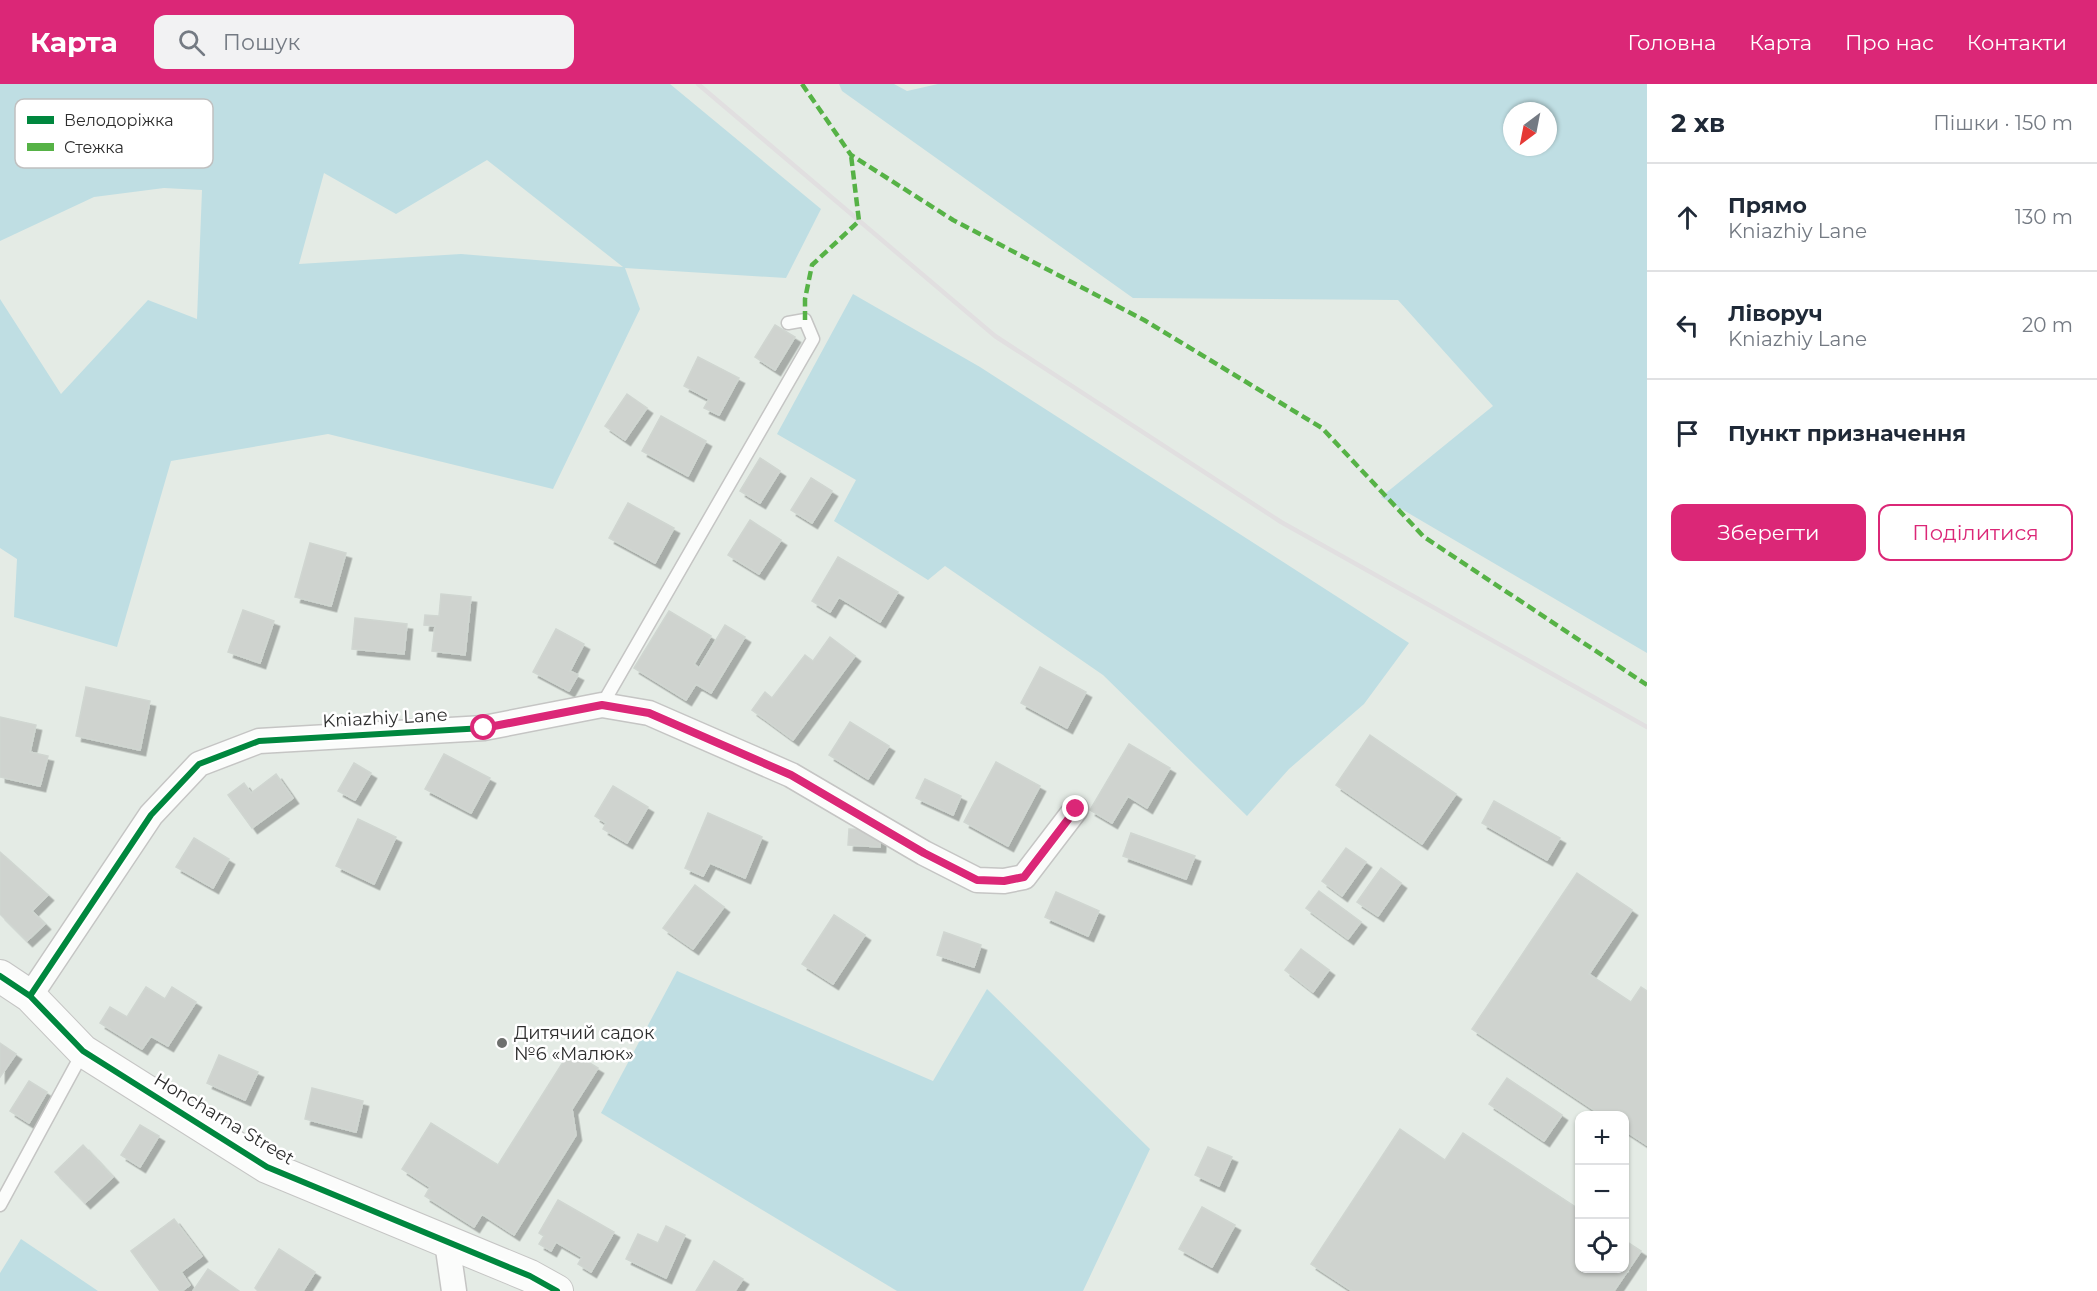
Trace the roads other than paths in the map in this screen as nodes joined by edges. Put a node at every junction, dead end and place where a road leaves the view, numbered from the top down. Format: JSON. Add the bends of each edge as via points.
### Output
{"nodes":[{"id":1,"x":788,"y":323,"type":"dead end"},
{"id":2,"x":602,"y":705,"type":"junction"},
{"id":3,"x":1076,"y":809,"type":"dead end"},
{"id":4,"x":0,"y":976,"type":"edge"},
{"id":5,"x":30,"y":996,"type":"junction"},
{"id":6,"x":83,"y":1051,"type":"junction"},
{"id":7,"x":0,"y":1205,"type":"edge"},
{"id":8,"x":447,"y":1242,"type":"junction"},
{"id":9,"x":454,"y":1291,"type":"edge"},
{"id":10,"x":557,"y":1291,"type":"edge"}],
"edges":[{"from":1,"to":2,"type":"lane","via":[[805,320],[813,339]]},
{"from":2,"to":3,"type":"street","name":"Kniazhiy Lane","via":[[649,713],[791,775],[977,880],[1024,877]]},
{"from":2,"to":5,"type":"street","name":"Kniazhiy Lane","via":[[484,728],[259,741],[199,764],[151,815]]},
{"from":4,"to":5,"type":"street","name":"Honcharna Street"},
{"from":5,"to":6,"type":"street","name":"Honcharna Street"},
{"from":6,"to":7,"type":"lane"},
{"from":6,"to":8,"type":"street","name":"Honcharna Street","via":[[267,1167]]},
{"from":8,"to":9,"type":"street"},
{"from":8,"to":10,"type":"street","name":"Honcharna Street"}]}
